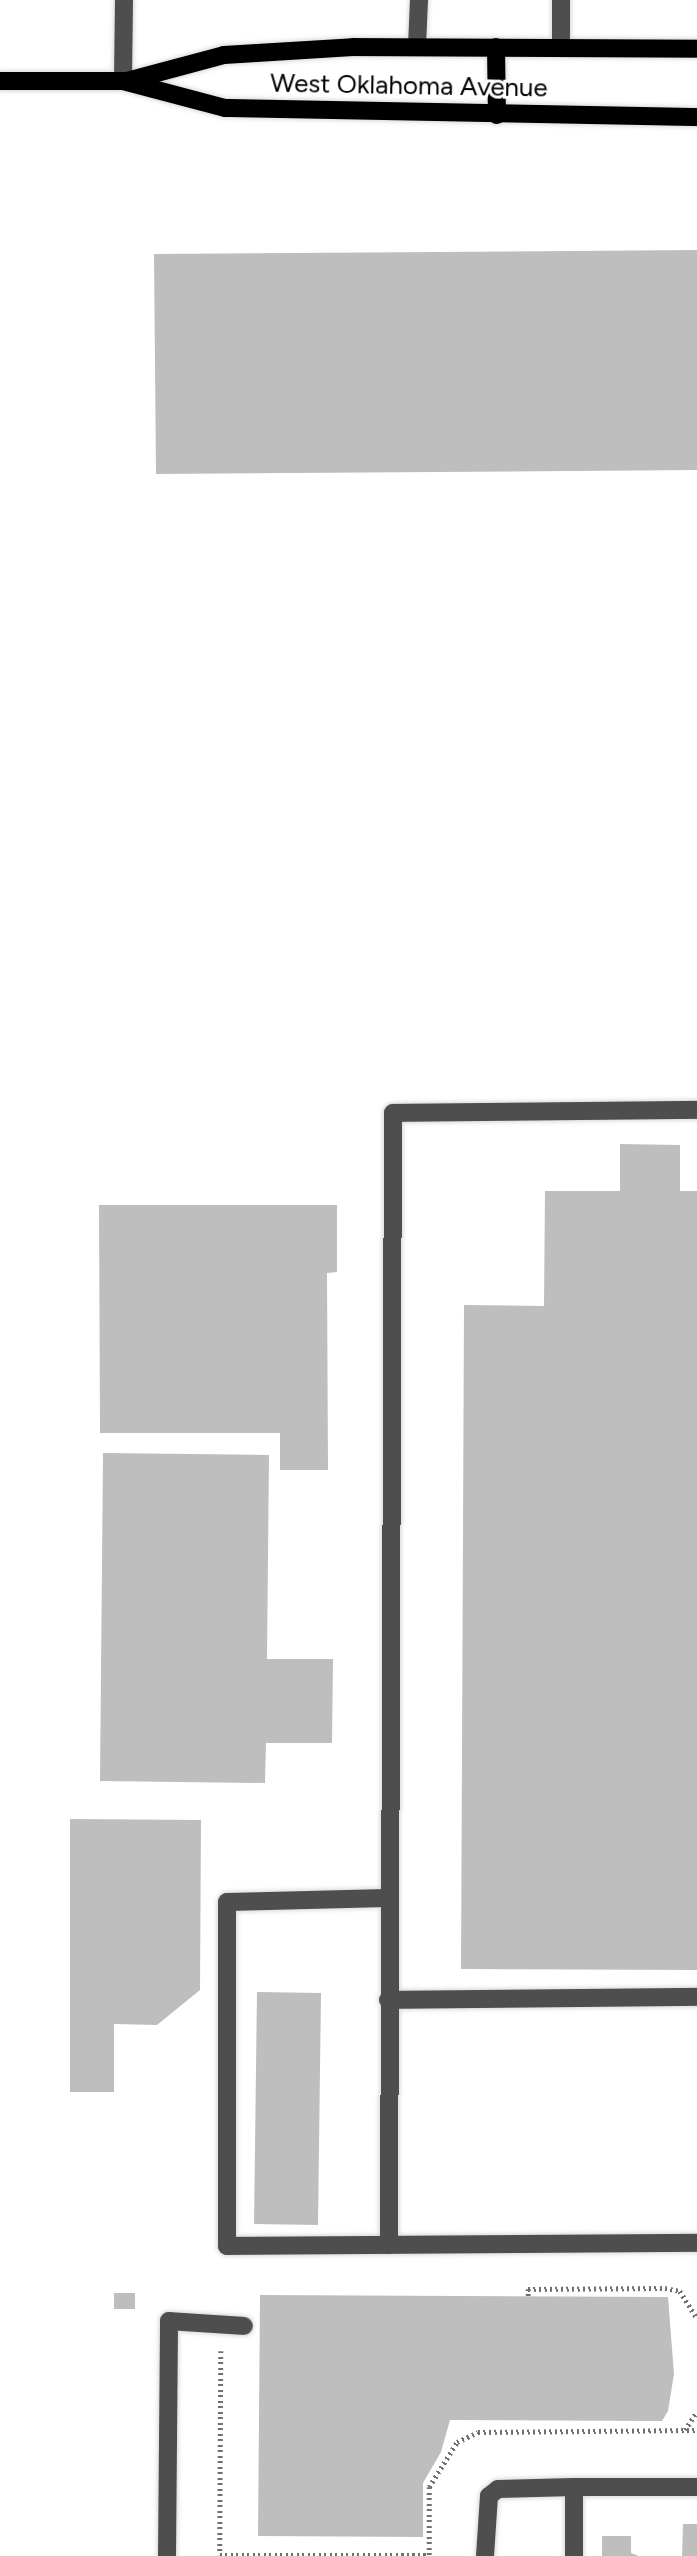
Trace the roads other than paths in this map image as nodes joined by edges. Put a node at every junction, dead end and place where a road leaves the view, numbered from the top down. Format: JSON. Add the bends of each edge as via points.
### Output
{"nodes":[{"id":1,"x":124,"y":0,"type":"edge"},
{"id":2,"x":418,"y":0,"type":"edge"},
{"id":3,"x":561,"y":0,"type":"edge"},
{"id":4,"x":417,"y":46,"type":"junction"},
{"id":5,"x":496,"y":47,"type":"junction"},
{"id":6,"x":561,"y":48,"type":"junction"},
{"id":7,"x":697,"y":49,"type":"edge"},
{"id":8,"x":0,"y":81,"type":"edge"},
{"id":9,"x":123,"y":81,"type":"junction"},
{"id":10,"x":497,"y":115,"type":"junction"},
{"id":11,"x":697,"y":117,"type":"edge"},
{"id":12,"x":697,"y":1110,"type":"edge"},
{"id":13,"x":388,"y":1898,"type":"junction"},
{"id":14,"x":697,"y":1997,"type":"edge"},
{"id":15,"x":388,"y":2000,"type":"junction"},
{"id":16,"x":697,"y":2244,"type":"edge"},
{"id":17,"x":389,"y":2245,"type":"junction"},
{"id":18,"x":244,"y":2326,"type":"dead end"},
{"id":19,"x":574,"y":2487,"type":"junction"},
{"id":20,"x":697,"y":2487,"type":"edge"},
{"id":21,"x":167,"y":2556,"type":"edge"},
{"id":22,"x":485,"y":2556,"type":"edge"},
{"id":23,"x":574,"y":2556,"type":"edge"}],
"edges":[{"from":1,"to":9,"type":"lane"},
{"from":2,"to":4,"type":"lane"},
{"from":3,"to":6,"type":"lane"},
{"from":4,"to":5,"type":"main road","name":"West Oklahoma Avenue"},
{"from":4,"to":9,"type":"main road","name":"West Oklahoma Avenue","via":[[224,55]]},
{"from":5,"to":6,"type":"main road","name":"West Oklahoma Avenue"},
{"from":5,"to":10,"type":"main road"},
{"from":6,"to":7,"type":"main road","name":"West Oklahoma Avenue"},
{"from":8,"to":9,"type":"main road","name":"West Oklahoma Avenue"},
{"from":9,"to":10,"type":"main road","name":"West Oklahoma Avenue","via":[[225,108]]},
{"from":10,"to":11,"type":"main road","name":"West Oklahoma Avenue"},
{"from":12,"to":13,"type":"lane","via":[[393,1113]]},
{"from":13,"to":15,"type":"lane"},
{"from":13,"to":17,"type":"lane","via":[[227,1902],[225,2009],[227,2246]]},
{"from":14,"to":15,"type":"lane"},
{"from":15,"to":17,"type":"lane"},
{"from":16,"to":17,"type":"lane"},
{"from":18,"to":21,"type":"lane","via":[[169,2321]]},
{"from":19,"to":20,"type":"lane"},
{"from":19,"to":22,"type":"lane","via":[[498,2489],[489,2496]]},
{"from":19,"to":23,"type":"lane"}]}
